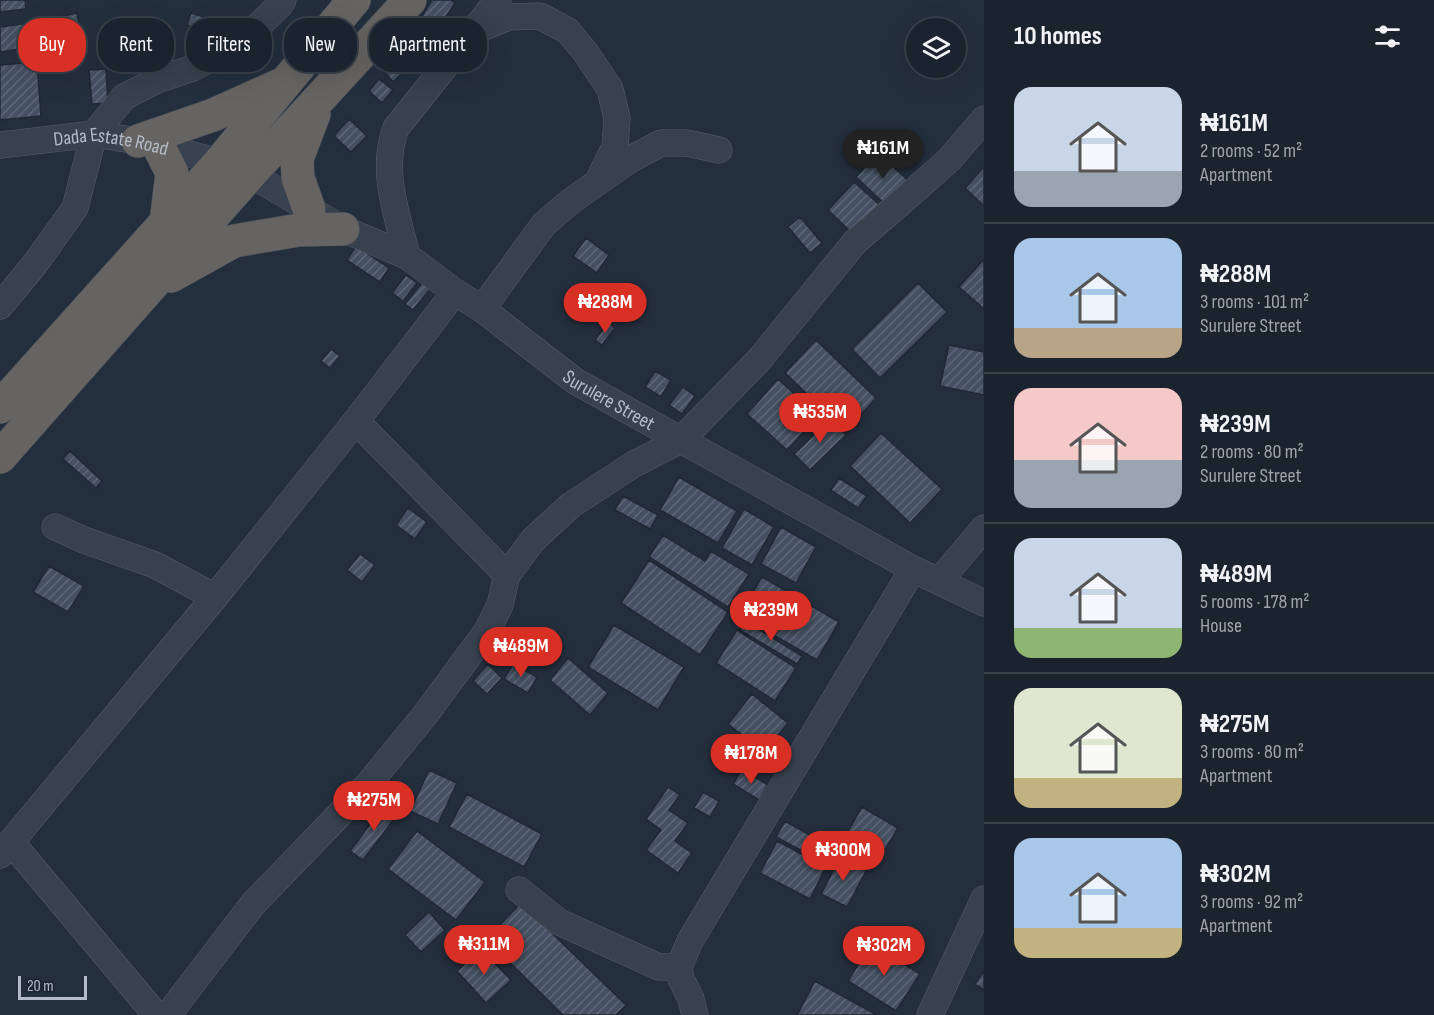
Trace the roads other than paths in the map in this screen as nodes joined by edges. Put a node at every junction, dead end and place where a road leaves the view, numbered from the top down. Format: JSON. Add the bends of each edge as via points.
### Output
{"nodes":[{"id":1,"x":283,"y":0,"type":"edge"},
{"id":2,"x":354,"y":0,"type":"edge"},
{"id":3,"x":410,"y":0,"type":"edge"},
{"id":4,"x":498,"y":0,"type":"edge"},
{"id":5,"x":484,"y":18,"type":"edge"},
{"id":6,"x":487,"y":26,"type":"edge"},
{"id":7,"x":441,"y":72,"type":"edge"},
{"id":8,"x":287,"y":81,"type":"junction"},
{"id":9,"x":321,"y":97,"type":"junction"},
{"id":10,"x":984,"y":119,"type":"edge"},
{"id":11,"x":94,"y":134,"type":"junction"},
{"id":12,"x":148,"y":144,"type":"junction"},
{"id":13,"x":0,"y":145,"type":"edge"},
{"id":14,"x":719,"y":150,"type":"dead end"},
{"id":15,"x":220,"y":162,"type":"junction"},
{"id":16,"x":250,"y":174,"type":"junction"},
{"id":17,"x":597,"y":182,"type":"junction"},
{"id":18,"x":309,"y":209,"type":"junction"},
{"id":19,"x":166,"y":222,"type":"junction"},
{"id":20,"x":343,"y":229,"type":"junction"},
{"id":21,"x":407,"y":256,"type":"junction"},
{"id":22,"x":149,"y":289,"type":"junction"},
{"id":23,"x":455,"y":292,"type":"junction"},
{"id":24,"x":0,"y":306,"type":"edge"},
{"id":25,"x":482,"y":309,"type":"junction"},
{"id":26,"x":0,"y":407,"type":"edge"},
{"id":27,"x":356,"y":421,"type":"junction"},
{"id":28,"x":681,"y":440,"type":"junction"},
{"id":29,"x":0,"y":457,"type":"edge"},
{"id":30,"x":56,"y":527,"type":"dead end"},
{"id":31,"x":984,"y":528,"type":"edge"},
{"id":32,"x":913,"y":568,"type":"junction"},
{"id":33,"x":507,"y":575,"type":"junction"},
{"id":34,"x":940,"y":580,"type":"junction"},
{"id":35,"x":215,"y":597,"type":"junction"},
{"id":36,"x":984,"y":603,"type":"edge"},
{"id":37,"x":6,"y":849,"type":"edge"},
{"id":38,"x":519,"y":890,"type":"dead end"},
{"id":39,"x":984,"y":900,"type":"edge"},
{"id":40,"x":679,"y":967,"type":"junction"},
{"id":41,"x":156,"y":1015,"type":"edge"},
{"id":42,"x":168,"y":1015,"type":"edge"},
{"id":43,"x":695,"y":1015,"type":"edge"},
{"id":44,"x":930,"y":1015,"type":"edge"}],
"edges":[{"from":1,"to":11,"type":"street","via":[[241,42],[193,68],[124,97]]},
{"from":2,"to":8,"type":"highway"},
{"from":3,"to":9,"type":"highway"},
{"from":4,"to":5,"type":"street"},
{"from":6,"to":17,"type":"street","via":[[509,17],[540,16],[568,31],[586,53],[610,89],[617,118],[615,147]]},
{"from":7,"to":21,"type":"street","via":[[396,128],[391,142],[390,184]]},
{"from":8,"to":12,"type":"highway"},
{"from":8,"to":15,"type":"highway"},
{"from":9,"to":16,"type":"highway"},
{"from":9,"to":18,"type":"highway","via":[[297,159],[298,177]]},
{"from":10,"to":28,"type":"street","via":[[949,160],[855,242],[759,360]]},
{"from":11,"to":12,"type":"street","name":"Dada Estate Road"},
{"from":11,"to":13,"type":"street","name":"Dada Estate Road"},
{"from":11,"to":24,"type":"street","via":[[75,208]]},
{"from":12,"to":15,"type":"street","name":"Dada Estate Road"},
{"from":12,"to":19,"type":"highway","via":[[172,173]]},
{"from":14,"to":17,"type":"street","via":[[687,143],[661,143]]},
{"from":15,"to":16,"type":"street","name":"Dada Estate Road"},
{"from":15,"to":19,"type":"highway"},
{"from":16,"to":18,"type":"street","name":"Surulere Street"},
{"from":16,"to":22,"type":"highway"},
{"from":17,"to":25,"type":"street","via":[[544,224]]},
{"from":18,"to":20,"type":"street","name":"Surulere Street"},
{"from":19,"to":26,"type":"highway"},
{"from":20,"to":21,"type":"street","name":"Surulere Street"},
{"from":20,"to":22,"type":"highway","via":[[299,230],[234,241]]},
{"from":21,"to":23,"type":"street","name":"Surulere Street"},
{"from":22,"to":29,"type":"highway"},
{"from":23,"to":25,"type":"street","name":"Surulere Street"},
{"from":23,"to":27,"type":"street"},
{"from":25,"to":28,"type":"street","name":"Surulere Street","via":[[575,381]]},
{"from":27,"to":33,"type":"street"},
{"from":27,"to":35,"type":"street"},
{"from":28,"to":32,"type":"street","name":"Surulere Street"},
{"from":28,"to":33,"type":"street","via":[[634,464],[571,505],[533,540]]},
{"from":30,"to":35,"type":"street","via":[[155,565]]},
{"from":31,"to":34,"type":"street"},
{"from":32,"to":34,"type":"street","name":"Surulere Street"},
{"from":32,"to":40,"type":"street","via":[[690,941]]},
{"from":33,"to":42,"type":"street","via":[[500,605],[487,631],[425,715],[366,787],[253,904]]},
{"from":34,"to":36,"type":"street","name":"Surulere Street"},
{"from":35,"to":37,"type":"street"},
{"from":37,"to":41,"type":"street"},
{"from":38,"to":40,"type":"street","via":[[559,922],[659,967]]},
{"from":39,"to":44,"type":"street"},
{"from":40,"to":43,"type":"street"}]}
